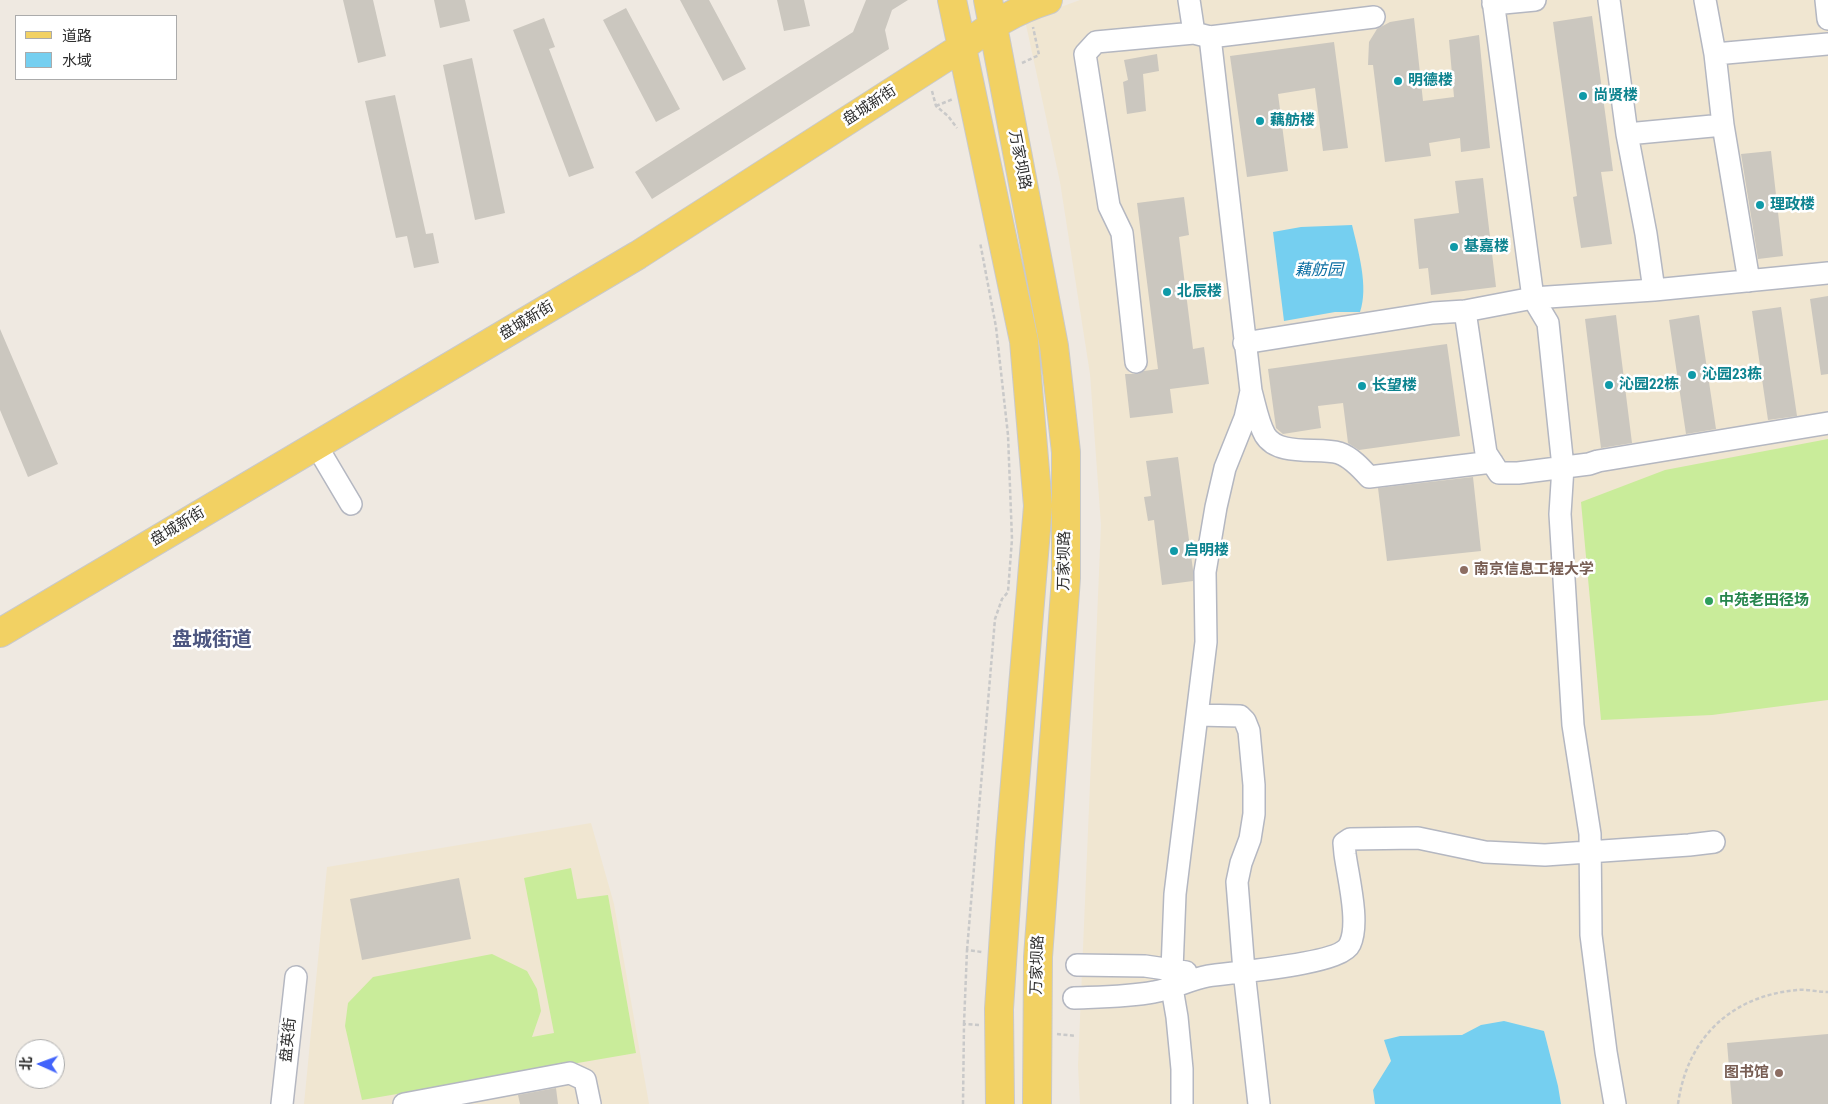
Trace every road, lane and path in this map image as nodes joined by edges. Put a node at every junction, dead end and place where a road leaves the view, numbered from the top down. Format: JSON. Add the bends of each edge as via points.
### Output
{"nodes":[{"id":1,"x":952,"y":0,"type":"edge"},
{"id":2,"x":1048,"y":0,"type":"edge"},
{"id":3,"x":1189,"y":0,"type":"edge"},
{"id":4,"x":1535,"y":0,"type":"edge"},
{"id":5,"x":1609,"y":0,"type":"edge"},
{"id":6,"x":1705,"y":0,"type":"edge"},
{"id":7,"x":1826,"y":0,"type":"edge"},
{"id":8,"x":1493,"y":2,"type":"edge"},
{"id":9,"x":991,"y":12,"type":"edge"},
{"id":10,"x":1374,"y":17,"type":"dead end"},
{"id":11,"x":1828,"y":19,"type":"edge"},
{"id":12,"x":1202,"y":35,"type":"junction"},
{"id":13,"x":1828,"y":44,"type":"edge"},
{"id":14,"x":962,"y":47,"type":"junction"},
{"id":15,"x":1715,"y":54,"type":"junction"},
{"id":16,"x":936,"y":106,"type":"dead end"},
{"id":17,"x":1723,"y":126,"type":"junction"},
{"id":18,"x":1627,"y":134,"type":"junction"},
{"id":19,"x":959,"y":136,"type":"dead end"},
{"id":20,"x":980,"y":240,"type":"dead end"},
{"id":21,"x":1828,"y":273,"type":"edge"},
{"id":22,"x":1749,"y":281,"type":"junction"},
{"id":23,"x":1654,"y":290,"type":"junction"},
{"id":24,"x":1533,"y":298,"type":"junction"},
{"id":25,"x":1465,"y":310,"type":"junction"},
{"id":26,"x":1244,"y":343,"type":"junction"},
{"id":27,"x":1136,"y":362,"type":"dead end"},
{"id":28,"x":1251,"y":391,"type":"junction"},
{"id":29,"x":1828,"y":423,"type":"edge"},
{"id":30,"x":316,"y":445,"type":"junction"},
{"id":31,"x":1492,"y":462,"type":"junction"},
{"id":32,"x":1563,"y":467,"type":"junction"},
{"id":33,"x":351,"y":504,"type":"dead end"},
{"id":34,"x":0,"y":633,"type":"edge"},
{"id":35,"x":1198,"y":715,"type":"junction"},
{"id":36,"x":1714,"y":842,"type":"dead end"},
{"id":37,"x":967,"y":950,"type":"dead end"},
{"id":38,"x":1077,"y":965,"type":"dead end"},
{"id":39,"x":1244,"y":971,"type":"junction"},
{"id":40,"x":296,"y":977,"type":"dead end"},
{"id":41,"x":1172,"y":979,"type":"junction"},
{"id":42,"x":1828,"y":992,"type":"edge"},
{"id":43,"x":1074,"y":998,"type":"dead end"},
{"id":44,"x":282,"y":1104,"type":"edge"},
{"id":45,"x":404,"y":1104,"type":"edge"},
{"id":46,"x":590,"y":1104,"type":"edge"},
{"id":47,"x":1000,"y":1104,"type":"edge"},
{"id":48,"x":1037,"y":1104,"type":"edge"},
{"id":49,"x":1182,"y":1104,"type":"edge"},
{"id":50,"x":1259,"y":1104,"type":"edge"},
{"id":51,"x":1615,"y":1104,"type":"edge"},
{"id":52,"x":1678,"y":1104,"type":"edge"}],
"edges":[{"from":1,"to":14,"type":"main road","name":"万家坝路"},
{"from":2,"to":9,"type":"main road","name":"盘城新街"},
{"from":3,"to":12,"type":"street"},
{"from":4,"to":8,"type":"street"},
{"from":5,"to":18,"type":"street"},
{"from":6,"to":15,"type":"street"},
{"from":7,"to":11,"type":"street"},
{"from":8,"to":24,"type":"street"},
{"from":9,"to":14,"type":"main road","name":"盘城新街"},
{"from":9,"to":48,"type":"main road","name":"万家坝路","via":[[1054,346],[1066,452],[1066,578],[1038,956]]},
{"from":10,"to":12,"type":"street"},
{"from":12,"to":26,"type":"street"},
{"from":12,"to":27,"type":"street","via":[[1096,42],[1086,54],[1109,206],[1122,233]]},
{"from":13,"to":15,"type":"street"},
{"from":14,"to":30,"type":"main road","name":"盘城新街","via":[[638,255]]},
{"from":14,"to":47,"type":"main road","name":"万家坝路","via":[[1024,341],[1038,506],[999,1009]]},
{"from":15,"to":17,"type":"street"},
{"from":16,"to":19,"type":"path","via":[[948,116]]},
{"from":17,"to":18,"type":"street"},
{"from":17,"to":22,"type":"street"},
{"from":18,"to":23,"type":"street"},
{"from":20,"to":37,"type":"path","via":[[996,327],[1008,435],[1012,539],[1008,592],[995,619]]},
{"from":21,"to":22,"type":"street"},
{"from":22,"to":23,"type":"street"},
{"from":23,"to":24,"type":"street"},
{"from":24,"to":25,"type":"street"},
{"from":24,"to":32,"type":"street","via":[[1548,324]]},
{"from":25,"to":26,"type":"street"},
{"from":25,"to":31,"type":"street","via":[[1486,453]]},
{"from":26,"to":28,"type":"street"},
{"from":28,"to":31,"type":"street","via":[[1266,436],[1272,443],[1292,449],[1338,453],[1358,465],[1368,477]]},
{"from":28,"to":35,"type":"street","via":[[1216,507],[1205,572],[1206,642]]},
{"from":29,"to":32,"type":"street"},
{"from":30,"to":33,"type":"street"},
{"from":30,"to":34,"type":"main road","name":"盘城新街"},
{"from":31,"to":32,"type":"street","via":[[1499,473]]},
{"from":32,"to":51,"type":"street","via":[[1560,514],[1573,725],[1590,834],[1592,935]]},
{"from":35,"to":39,"type":"street","via":[[1240,716],[1249,731],[1254,814],[1237,882]]},
{"from":35,"to":41,"type":"street","via":[[1175,894]]},
{"from":36,"to":39,"type":"street","via":[[1545,855],[1485,852],[1418,838],[1350,839],[1344,843],[1355,922],[1350,945],[1340,954],[1325,958]]},
{"from":38,"to":41,"type":"street","via":[[1145,966]]},
{"from":39,"to":41,"type":"street"},
{"from":39,"to":50,"type":"street"},
{"from":40,"to":44,"type":"street","name":"盘英街"},
{"from":41,"to":43,"type":"street","via":[[1153,993]]},
{"from":41,"to":49,"type":"street","via":[[1180,1041]]},
{"from":42,"to":52,"type":"path","via":[[1798,990],[1761,998],[1740,1006],[1723,1018],[1699,1043],[1688,1062]]},
{"from":45,"to":46,"type":"street","via":[[570,1073],[585,1080]]}]}
